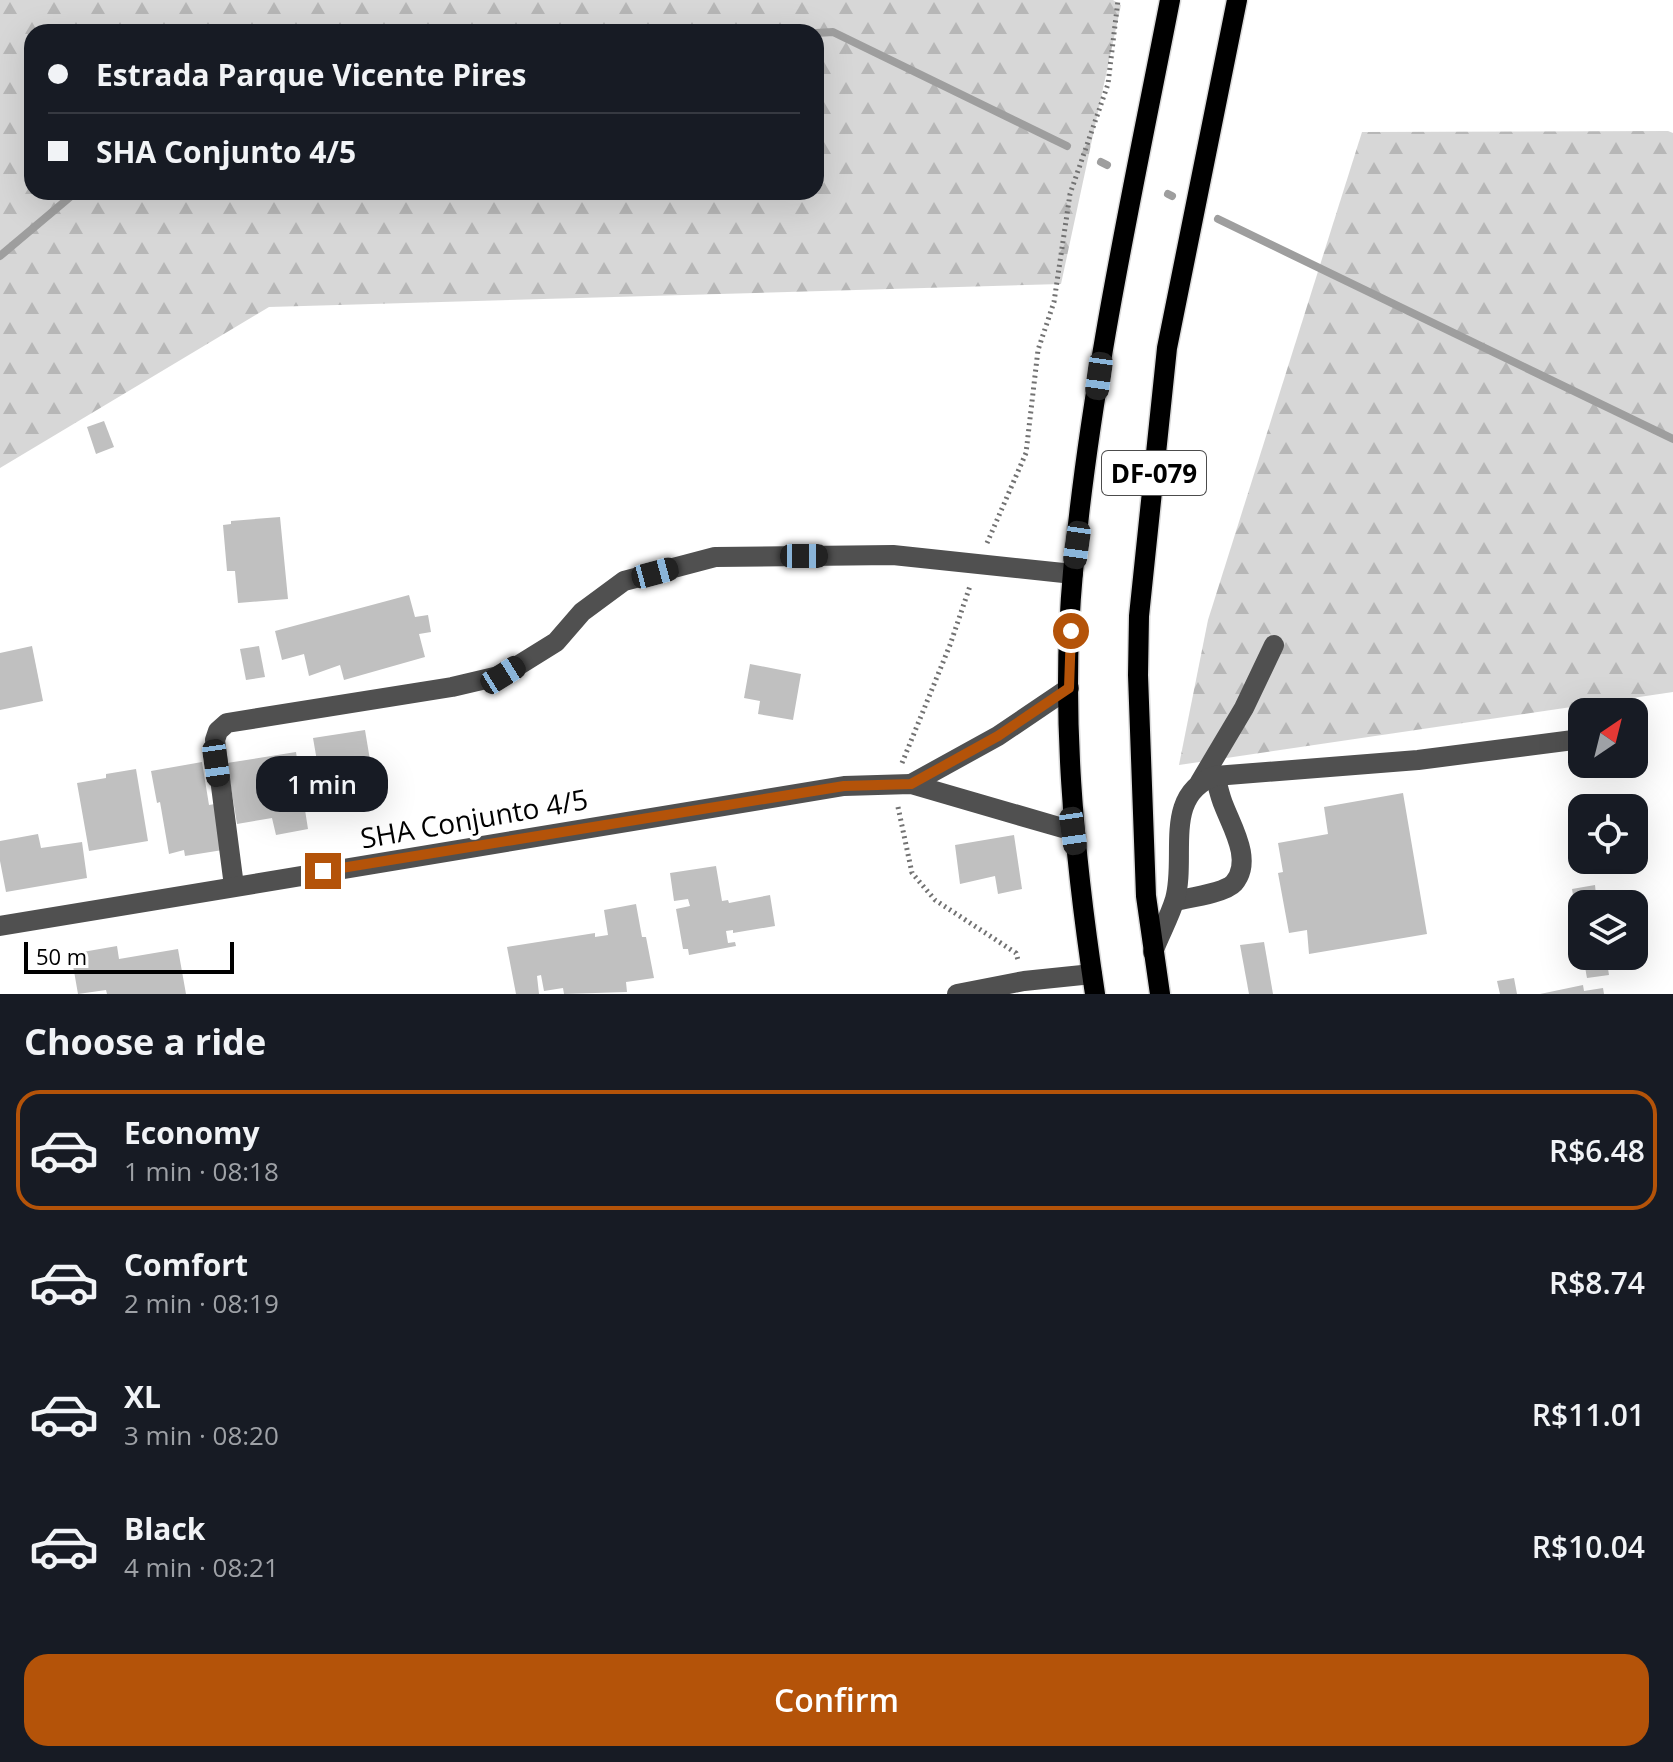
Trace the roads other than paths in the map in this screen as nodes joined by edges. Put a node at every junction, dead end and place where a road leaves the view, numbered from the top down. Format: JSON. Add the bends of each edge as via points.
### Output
{"nodes":[{"id":1,"x":1170,"y":0,"type":"edge"},
{"id":2,"x":1237,"y":0,"type":"edge"},
{"id":3,"x":1073,"y":574,"type":"junction"},
{"id":4,"x":1274,"y":645,"type":"dead end"},
{"id":5,"x":1069,"y":688,"type":"junction"},
{"id":6,"x":1568,"y":741,"type":"edge"},
{"id":7,"x":1207,"y":779,"type":"junction"},
{"id":8,"x":902,"y":784,"type":"junction"},
{"id":9,"x":1073,"y":831,"type":"junction"},
{"id":10,"x":234,"y":886,"type":"junction"},
{"id":11,"x":1175,"y":901,"type":"junction"},
{"id":12,"x":0,"y":926,"type":"edge"},
{"id":13,"x":1153,"y":952,"type":"junction"},
{"id":14,"x":1094,"y":984,"type":"edge"},
{"id":15,"x":957,"y":994,"type":"edge"},
{"id":16,"x":1160,"y":994,"type":"edge"}],
"edges":[{"from":1,"to":3,"type":"main road","number":"DF-079","via":[[1102,348]]},
{"from":2,"to":13,"type":"main road","number":"DF-079","via":[[1167,348],[1139,616],[1144,853]]},
{"from":3,"to":5,"type":"main road","number":"DF-079"},
{"from":3,"to":10,"type":"street","via":[[893,555],[715,557],[624,581],[582,612],[556,642],[503,675],[227,723],[215,740]]},
{"from":4,"to":7,"type":"street"},
{"from":5,"to":8,"type":"street","name":"SHA Conjunto 4/5","via":[[998,736]]},
{"from":5,"to":9,"type":"main road","number":"DF-079"},
{"from":6,"to":7,"type":"street"},
{"from":7,"to":11,"type":"street","via":[[1187,799],[1181,819]]},
{"from":7,"to":11,"type":"street","via":[[1239,843],[1238,872],[1224,889]]},
{"from":8,"to":9,"type":"street","name":"SHA Conjunto 4/5"},
{"from":8,"to":10,"type":"street","name":"SHA Conjunto 4/5","via":[[829,788]]},
{"from":9,"to":14,"type":"main road","number":"DF-079"},
{"from":10,"to":12,"type":"street","name":"SHA Conjunto 4/5"},
{"from":11,"to":13,"type":"street"},
{"from":13,"to":16,"type":"main road","number":"DF-079"},
{"from":14,"to":15,"type":"street","via":[[1024,981]]}]}
